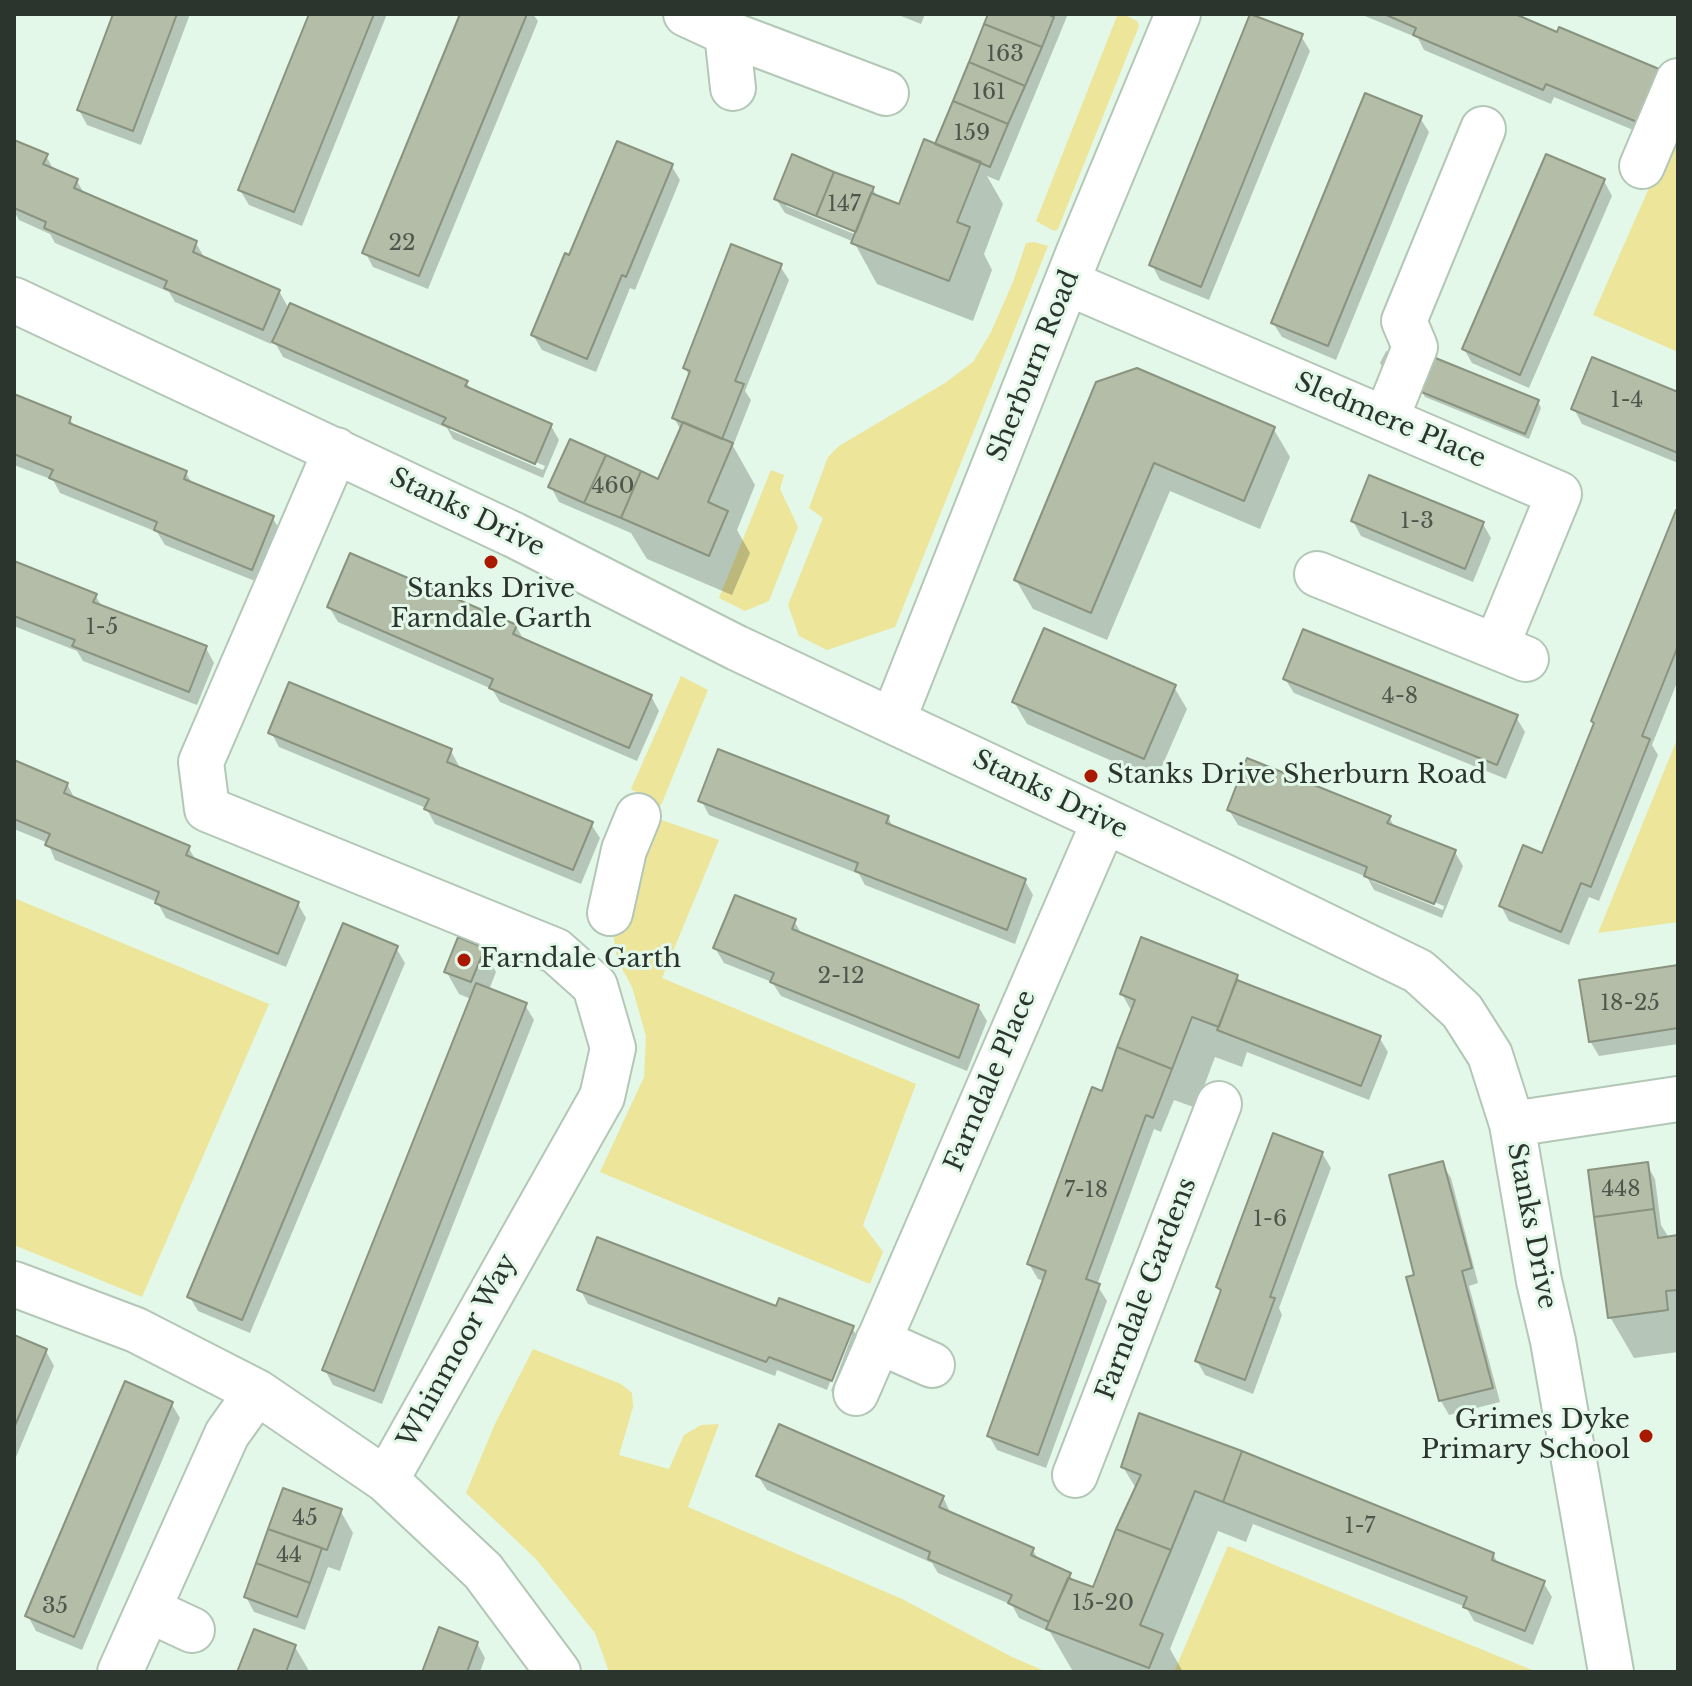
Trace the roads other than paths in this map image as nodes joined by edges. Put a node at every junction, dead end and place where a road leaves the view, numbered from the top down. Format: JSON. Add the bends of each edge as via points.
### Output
{"nodes":[{"id":1,"x":686,"y":14,"type":"edge"},
{"id":2,"x":1178,"y":14,"type":"edge"},
{"id":3,"x":727,"y":33,"type":"junction"},
{"id":4,"x":1678,"y":81,"type":"edge"},
{"id":5,"x":733,"y":88,"type":"dead end"},
{"id":6,"x":886,"y":93,"type":"dead end"},
{"id":7,"x":1483,"y":129,"type":"dead end"},
{"id":8,"x":1642,"y":166,"type":"dead end"},
{"id":9,"x":1068,"y":283,"type":"junction"},
{"id":10,"x":14,"y":300,"type":"edge"},
{"id":11,"x":1386,"y":419,"type":"junction"},
{"id":12,"x":336,"y":450,"type":"junction"},
{"id":13,"x":1317,"y":574,"type":"dead end"},
{"id":14,"x":893,"y":720,"type":"junction"},
{"id":15,"x":638,"y":816,"type":"dead end"},
{"id":16,"x":1104,"y":822,"type":"junction"},
{"id":17,"x":610,"y":913,"type":"dead end"},
{"id":18,"x":1678,"y":1099,"type":"edge"},
{"id":19,"x":1219,"y":1104,"type":"dead end"},
{"id":20,"x":1512,"y":1124,"type":"junction"},
{"id":21,"x":14,"y":1284,"type":"edge"},
{"id":22,"x":878,"y":1341,"type":"junction"},
{"id":23,"x":932,"y":1365,"type":"dead end"},
{"id":24,"x":257,"y":1392,"type":"junction"},
{"id":25,"x":856,"y":1393,"type":"dead end"},
{"id":26,"x":1075,"y":1475,"type":"dead end"},
{"id":27,"x":386,"y":1480,"type":"junction"},
{"id":28,"x":149,"y":1610,"type":"junction"},
{"id":29,"x":192,"y":1630,"type":"dead end"},
{"id":30,"x":120,"y":1672,"type":"edge"},
{"id":31,"x":558,"y":1672,"type":"edge"},
{"id":32,"x":1611,"y":1672,"type":"edge"}],
"edges":[{"from":1,"to":3,"type":"street"},
{"from":2,"to":9,"type":"street","name":"Sherburn Road"},
{"from":3,"to":5,"type":"street"},
{"from":3,"to":6,"type":"street"},
{"from":4,"to":8,"type":"street"},
{"from":7,"to":11,"type":"street","via":[[1404,321],[1415,347]]},
{"from":9,"to":11,"type":"street","name":"Sledmere Place"},
{"from":9,"to":14,"type":"street","name":"Sherburn Road"},
{"from":10,"to":12,"type":"street","name":"Stanks Drive"},
{"from":11,"to":13,"type":"street","name":"Sledmere Place","via":[[1559,494],[1511,653]]},
{"from":12,"to":14,"type":"street","name":"Stanks Drive"},
{"from":12,"to":27,"type":"street","name":"Whinmoor Way","via":[[201,762],[207,809],[556,951],[595,986],[613,1048],[602,1097]]},
{"from":14,"to":16,"type":"street","name":"Stanks Drive"},
{"from":15,"to":17,"type":"street","via":[[624,850]]},
{"from":16,"to":20,"type":"street","name":"Stanks Drive","via":[[1418,971],[1462,1011],[1490,1055]]},
{"from":16,"to":22,"type":"street","name":"Farndale Place"},
{"from":18,"to":20,"type":"street"},
{"from":19,"to":26,"type":"street","name":"Farndale Gardens"},
{"from":20,"to":32,"type":"street","name":"Stanks Drive"},
{"from":21,"to":24,"type":"street","via":[[136,1330]]},
{"from":22,"to":23,"type":"street"},
{"from":22,"to":25,"type":"street","name":"Farndale Place"},
{"from":24,"to":27,"type":"street"},
{"from":24,"to":28,"type":"street","via":[[227,1434]]},
{"from":27,"to":31,"type":"street","via":[[483,1571]]},
{"from":28,"to":29,"type":"street"},
{"from":28,"to":30,"type":"street"}]}
